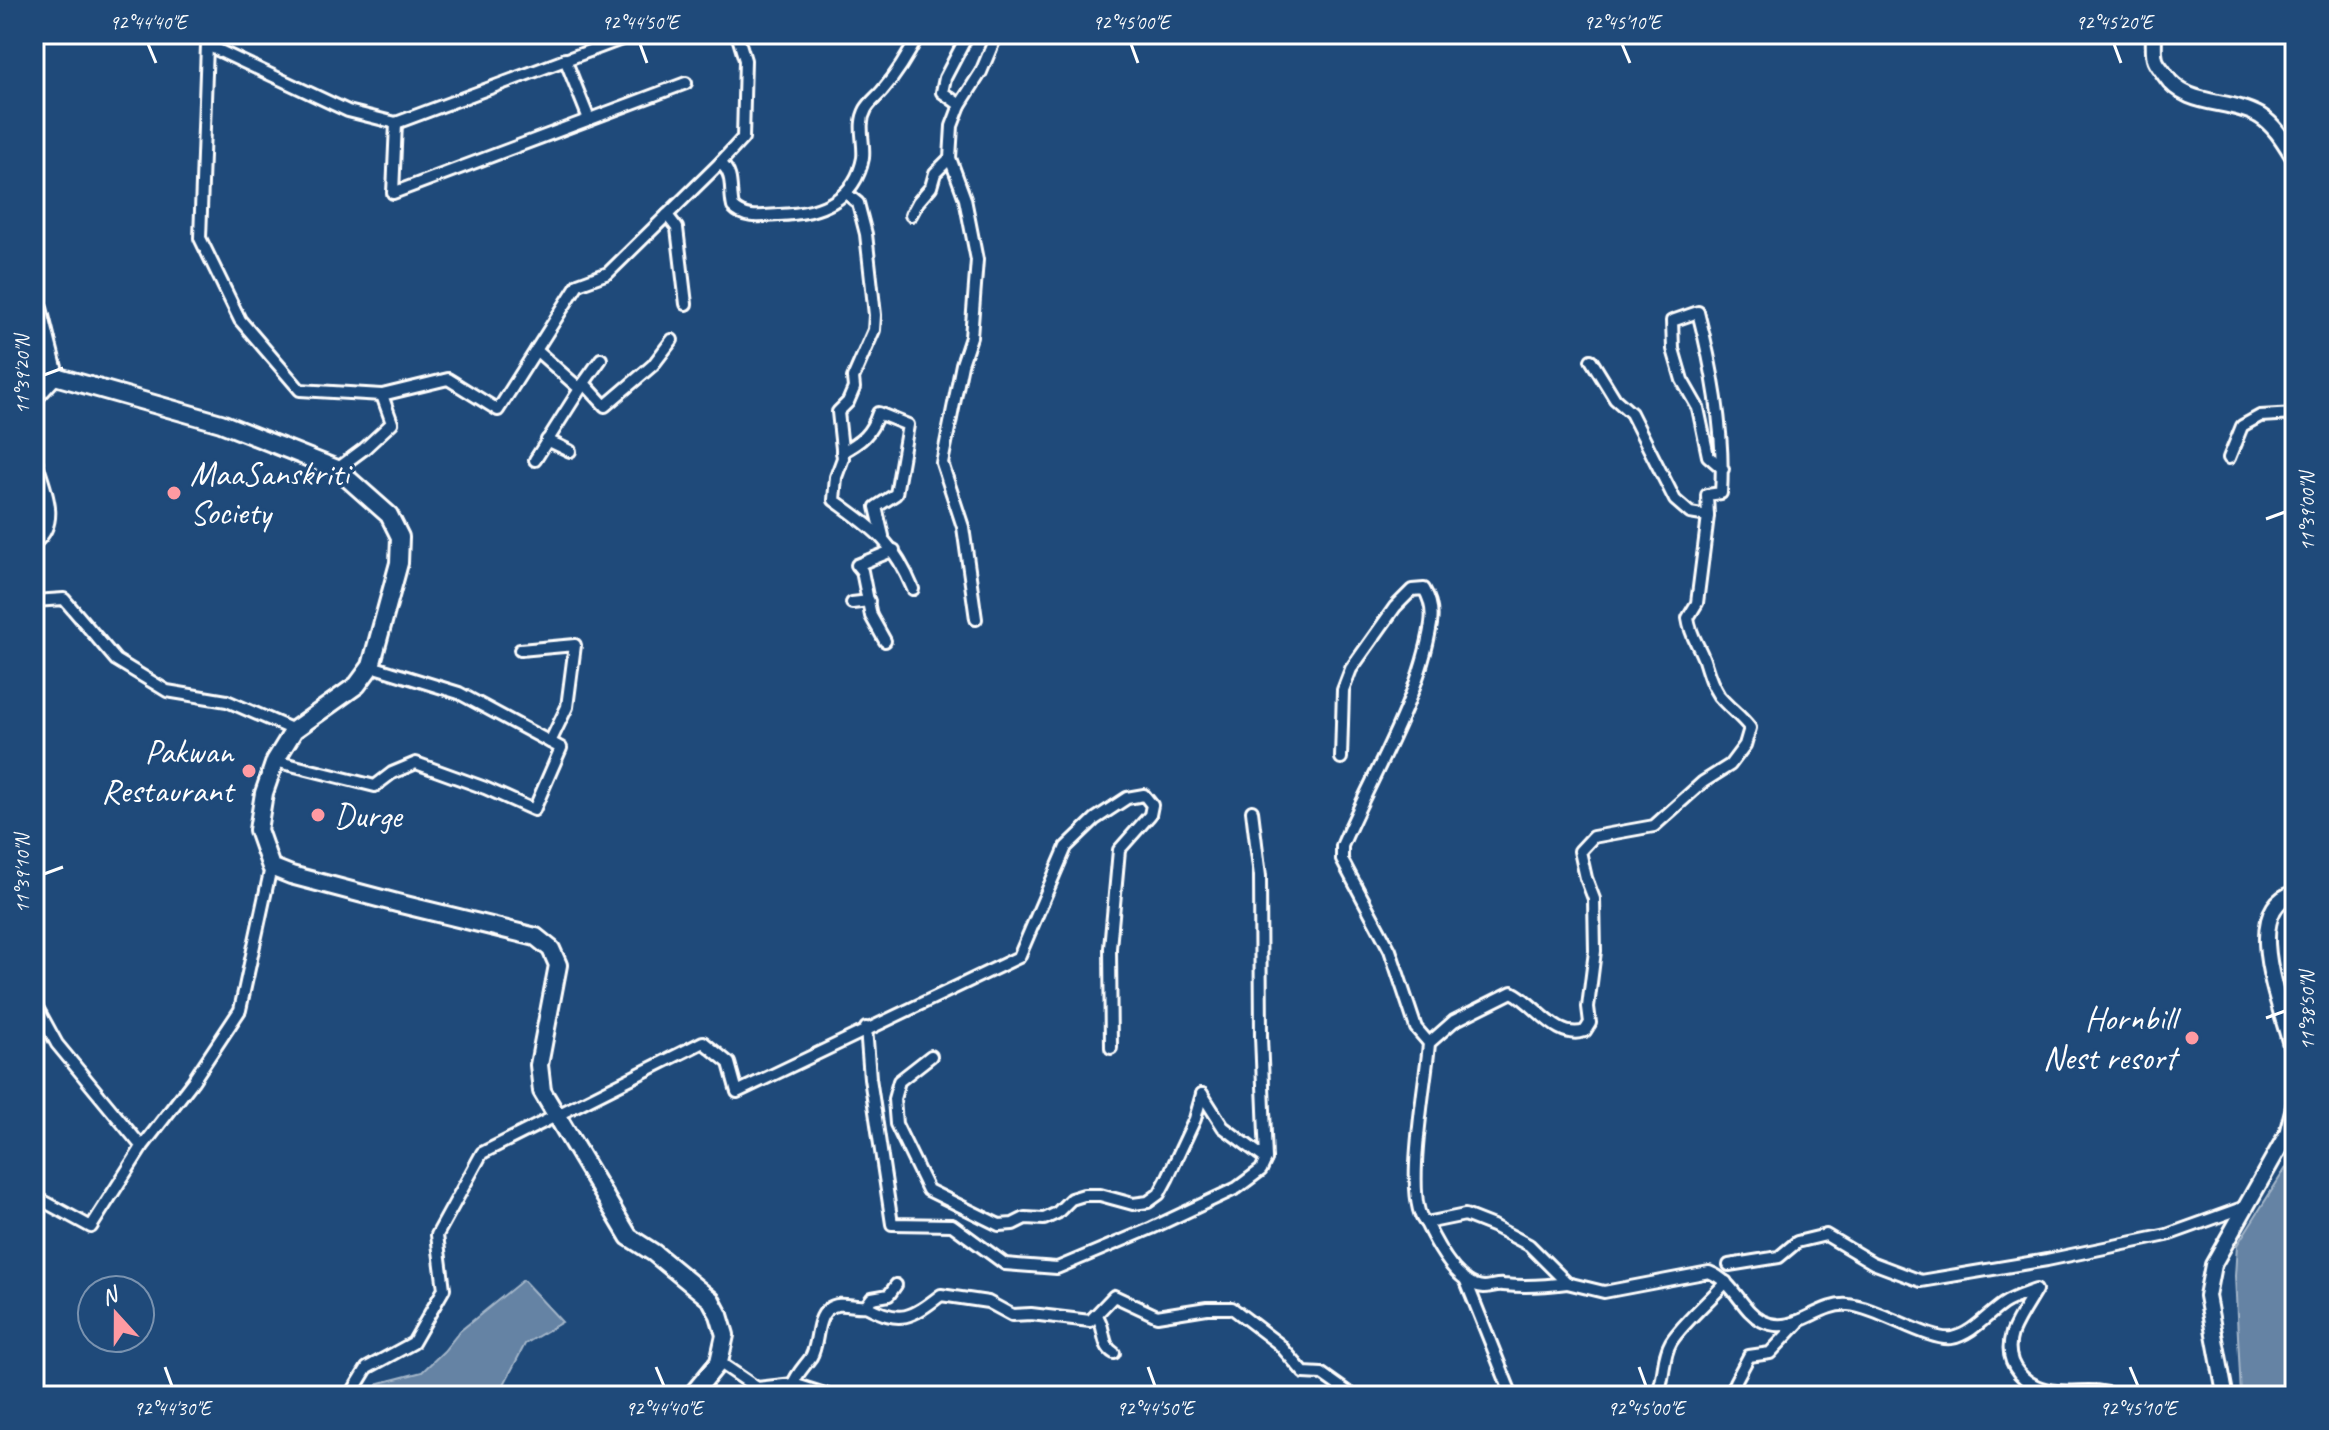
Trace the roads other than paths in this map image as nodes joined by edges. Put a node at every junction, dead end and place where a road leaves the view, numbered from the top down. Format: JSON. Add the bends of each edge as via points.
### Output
{"nodes":[{"id":1,"x":635,"y":34,"type":"edge"},
{"id":2,"x":737,"y":34,"type":"edge"},
{"id":3,"x":919,"y":34,"type":"edge"},
{"id":4,"x":968,"y":34,"type":"edge"},
{"id":5,"x":997,"y":34,"type":"edge"},
{"id":6,"x":2154,"y":34,"type":"edge"},
{"id":7,"x":209,"y":39,"type":"edge"},
{"id":8,"x":565,"y":59,"type":"junction"},
{"id":9,"x":686,"y":83,"type":"dead end"},
{"id":10,"x":960,"y":105,"type":"junction"},
{"id":11,"x":589,"y":119,"type":"junction"},
{"id":12,"x":396,"y":123,"type":"junction"},
{"id":13,"x":950,"y":158,"type":"junction"},
{"id":14,"x":2295,"y":159,"type":"edge"},
{"id":15,"x":720,"y":163,"type":"junction"},
{"id":16,"x":847,"y":194,"type":"junction"},
{"id":17,"x":667,"y":215,"type":"junction"},
{"id":18,"x":911,"y":215,"type":"dead end"},
{"id":19,"x":34,"y":292,"type":"edge"},
{"id":20,"x":686,"y":304,"type":"dead end"},
{"id":21,"x":672,"y":340,"type":"dead end"},
{"id":22,"x":536,"y":350,"type":"junction"},
{"id":23,"x":601,"y":359,"type":"dead end"},
{"id":24,"x":1591,"y":360,"type":"dead end"},
{"id":25,"x":55,"y":376,"type":"junction"},
{"id":26,"x":582,"y":386,"type":"junction"},
{"id":27,"x":382,"y":395,"type":"junction"},
{"id":28,"x":34,"y":399,"type":"edge"},
{"id":29,"x":2295,"y":414,"type":"edge"},
{"id":30,"x":547,"y":440,"type":"junction"},
{"id":31,"x":570,"y":451,"type":"dead end"},
{"id":32,"x":842,"y":452,"type":"junction"},
{"id":33,"x":2229,"y":458,"type":"dead end"},
{"id":34,"x":34,"y":460,"type":"edge"},
{"id":35,"x":535,"y":460,"type":"dead end"},
{"id":36,"x":337,"y":469,"type":"junction"},
{"id":37,"x":1723,"y":469,"type":"junction"},
{"id":38,"x":1708,"y":516,"type":"junction"},
{"id":39,"x":883,"y":536,"type":"junction"},
{"id":40,"x":34,"y":541,"type":"edge"},
{"id":41,"x":894,"y":550,"type":"junction"},
{"id":42,"x":913,"y":589,"type":"dead end"},
{"id":43,"x":34,"y":601,"type":"edge"},
{"id":44,"x":869,"y":601,"type":"junction"},
{"id":45,"x":852,"y":603,"type":"dead end"},
{"id":46,"x":976,"y":619,"type":"dead end"},
{"id":47,"x":885,"y":641,"type":"dead end"},
{"id":48,"x":520,"y":650,"type":"dead end"},
{"id":49,"x":371,"y":666,"type":"junction"},
{"id":50,"x":294,"y":730,"type":"junction"},
{"id":51,"x":550,"y":742,"type":"junction"},
{"id":52,"x":1341,"y":758,"type":"dead end"},
{"id":53,"x":275,"y":761,"type":"junction"},
{"id":54,"x":1252,"y":811,"type":"dead end"},
{"id":55,"x":271,"y":867,"type":"junction"},
{"id":56,"x":2295,"y":893,"type":"edge"},
{"id":57,"x":34,"y":1002,"type":"edge"},
{"id":58,"x":866,"y":1028,"type":"junction"},
{"id":59,"x":1429,"y":1043,"type":"junction"},
{"id":60,"x":1111,"y":1048,"type":"dead end"},
{"id":61,"x":931,"y":1056,"type":"dead end"},
{"id":62,"x":2295,"y":1062,"type":"edge"},
{"id":63,"x":2295,"y":1103,"type":"edge"},
{"id":64,"x":555,"y":1115,"type":"junction"},
{"id":65,"x":142,"y":1147,"type":"junction"},
{"id":66,"x":1266,"y":1159,"type":"junction"},
{"id":67,"x":34,"y":1196,"type":"edge"},
{"id":68,"x":2245,"y":1207,"type":"junction"},
{"id":69,"x":1426,"y":1223,"type":"junction"},
{"id":70,"x":1729,"y":1265,"type":"dead end"},
{"id":71,"x":1466,"y":1281,"type":"junction"},
{"id":72,"x":1726,"y":1282,"type":"junction"},
{"id":73,"x":1567,"y":1283,"type":"junction"},
{"id":74,"x":896,"y":1285,"type":"dead end"},
{"id":75,"x":866,"y":1306,"type":"junction"},
{"id":76,"x":1097,"y":1316,"type":"junction"},
{"id":77,"x":1798,"y":1323,"type":"junction"},
{"id":78,"x":1114,"y":1353,"type":"dead end"},
{"id":79,"x":719,"y":1362,"type":"junction"},
{"id":80,"x":793,"y":1384,"type":"junction"},
{"id":81,"x":350,"y":1396,"type":"edge"},
{"id":82,"x":691,"y":1396,"type":"edge"},
{"id":83,"x":831,"y":1396,"type":"edge"},
{"id":84,"x":1353,"y":1396,"type":"edge"},
{"id":85,"x":1512,"y":1396,"type":"edge"},
{"id":86,"x":1656,"y":1396,"type":"edge"},
{"id":87,"x":1735,"y":1396,"type":"edge"},
{"id":88,"x":2117,"y":1396,"type":"edge"},
{"id":89,"x":2219,"y":1396,"type":"edge"}],
"edges":[{"from":1,"to":8,"type":"street"},
{"from":2,"to":15,"type":"street","via":[[745,60],[743,138]]},
{"from":3,"to":16,"type":"street","via":[[866,108],[863,157]]},
{"from":4,"to":10,"type":"street","via":[[942,92]]},
{"from":5,"to":10,"type":"street"},
{"from":6,"to":14,"type":"main road","via":[[2155,59],[2169,81],[2207,102],[2260,116],[2280,134]]},
{"from":7,"to":12,"type":"street","via":[[348,111]]},
{"from":7,"to":27,"type":"street","via":[[200,238],[240,320],[300,390]]},
{"from":8,"to":11,"type":"street"},
{"from":8,"to":12,"type":"street"},
{"from":9,"to":11,"type":"street"},
{"from":10,"to":13,"type":"street"},
{"from":11,"to":12,"type":"street","via":[[393,193]]},
{"from":13,"to":18,"type":"street"},
{"from":13,"to":46,"type":"street","via":[[965,199],[977,260],[971,337],[942,463],[963,527]]},
{"from":15,"to":16,"type":"street","via":[[728,169],[733,207],[739,213],[805,214]]},
{"from":15,"to":17,"type":"street"},
{"from":16,"to":32,"type":"street","via":[[858,203],[866,234],[875,315],[854,388],[838,412]]},
{"from":17,"to":20,"type":"street","via":[[677,228]]},
{"from":17,"to":22,"type":"street","via":[[608,273],[578,284]]},
{"from":19,"to":25,"type":"main road"},
{"from":21,"to":26,"type":"street","via":[[653,365],[605,406]]},
{"from":22,"to":26,"type":"street"},
{"from":22,"to":27,"type":"street","via":[[498,410],[448,379]]},
{"from":23,"to":26,"type":"street"},
{"from":24,"to":38,"type":"street","via":[[1615,399],[1631,413],[1675,500],[1690,513]]},
{"from":25,"to":28,"type":"main road"},
{"from":25,"to":36,"type":"main road","via":[[221,423]]},
{"from":26,"to":30,"type":"street"},
{"from":27,"to":36,"type":"street","via":[[392,423]]},
{"from":29,"to":33,"type":"street","via":[[2260,416],[2242,426]]},
{"from":30,"to":31,"type":"street"},
{"from":30,"to":35,"type":"street"},
{"from":32,"to":39,"type":"street","via":[[834,500]]},
{"from":32,"to":39,"type":"street","via":[[862,441],[878,413],[908,425],[896,494],[876,507]]},
{"from":34,"to":40,"type":"main road","via":[[49,516],[45,531]]},
{"from":36,"to":49,"type":"main road","via":[[389,515],[400,537],[399,563]]},
{"from":37,"to":37,"type":"street","via":[[1710,366],[1698,312],[1672,321],[1673,349],[1698,408],[1708,456]]},
{"from":37,"to":38,"type":"street","via":[[1721,493],[1707,495]]},
{"from":38,"to":59,"type":"street","via":[[1697,603],[1688,618],[1690,636],[1718,694],[1750,728],[1745,745],[1730,765],[1654,826],[1593,837],[1580,851],[1594,899],[1595,951],[1585,1031],[1560,1028],[1512,992],[1454,1021]]},
{"from":39,"to":41,"type":"street"},
{"from":41,"to":42,"type":"street"},
{"from":41,"to":44,"type":"street","via":[[857,565]]},
{"from":43,"to":50,"type":"street","via":[[64,599],[116,660],[167,691],[227,701]]},
{"from":44,"to":45,"type":"street"},
{"from":44,"to":47,"type":"street"},
{"from":48,"to":51,"type":"street","via":[[575,645],[567,707]]},
{"from":49,"to":50,"type":"main road","via":[[357,685]]},
{"from":49,"to":51,"type":"street","via":[[459,693]]},
{"from":50,"to":53,"type":"main road"},
{"from":51,"to":53,"type":"street","via":[[561,748],[534,810],[416,763],[375,786]]},
{"from":52,"to":59,"type":"street","via":[[1343,690],[1351,669],[1395,607],[1412,590],[1424,589],[1431,622],[1416,680],[1342,846],[1342,860],[1390,950],[1416,1028]]},
{"from":53,"to":55,"type":"main road","via":[[258,830]]},
{"from":54,"to":66,"type":"street","via":[[1260,876]]},
{"from":55,"to":64,"type":"main road","via":[[536,937],[551,949],[558,965],[539,1065],[542,1091]]},
{"from":55,"to":65,"type":"street","via":[[240,1010]]},
{"from":56,"to":62,"type":"main road","via":[[2276,903],[2267,922],[2273,979]]},
{"from":57,"to":65,"type":"street","via":[[57,1044]]},
{"from":58,"to":60,"type":"street","via":[[1019,957],[1066,847],[1095,819],[1127,798],[1144,795],[1152,805],[1150,815],[1119,850],[1110,948]]},
{"from":58,"to":64,"type":"street","via":[[737,1092],[729,1063],[703,1042]]},
{"from":58,"to":66,"type":"street","via":[[892,1224],[952,1225],[1005,1264],[1057,1268],[1237,1188],[1261,1170]]},
{"from":59,"to":69,"type":"street","via":[[1417,1147],[1416,1208]]},
{"from":61,"to":66,"type":"street","via":[[899,1081],[896,1124],[928,1190],[999,1225],[1044,1219],[1084,1195],[1148,1202],[1167,1179],[1202,1094],[1223,1127]]},
{"from":63,"to":68,"type":"main road","via":[[2287,1134]]},
{"from":64,"to":79,"type":"main road","via":[[629,1237],[711,1300],[725,1335]]},
{"from":64,"to":81,"type":"street","via":[[482,1153],[437,1235],[444,1289],[413,1343],[367,1368]]},
{"from":65,"to":67,"type":"street","via":[[91,1227]]},
{"from":68,"to":70,"type":"street","via":[[2167,1235],[1921,1281],[1873,1263],[1826,1235],[1797,1242],[1779,1257]]},
{"from":68,"to":89,"type":"main road","via":[[2213,1265],[2207,1296],[2224,1388]]},
{"from":69,"to":71,"type":"street","via":[[1439,1249]]},
{"from":69,"to":73,"type":"street","via":[[1465,1215],[1493,1226],[1529,1245]]},
{"from":71,"to":73,"type":"street","via":[[1521,1288]]},
{"from":71,"to":85,"type":"street"},
{"from":72,"to":73,"type":"street","via":[[1709,1272],[1604,1292]]},
{"from":72,"to":77,"type":"street","via":[[1759,1320],[1777,1326]]},
{"from":72,"to":86,"type":"street","via":[[1671,1342]]},
{"from":74,"to":75,"type":"street","via":[[889,1295],[872,1298]]},
{"from":75,"to":76,"type":"street","via":[[906,1318],[941,1295],[988,1302],[1012,1315],[1090,1321]]},
{"from":75,"to":80,"type":"street","via":[[827,1309],[811,1357]]},
{"from":76,"to":78,"type":"street","via":[[1105,1344]]},
{"from":76,"to":84,"type":"street","via":[[1114,1296],[1157,1316],[1232,1308],[1279,1344],[1304,1373],[1322,1374]]},
{"from":77,"to":87,"type":"street","via":[[1770,1353],[1749,1356],[1735,1382]]},
{"from":77,"to":88,"type":"street","via":[[1839,1304],[1854,1305],[1942,1339],[1956,1337],[2004,1303],[2036,1290],[2011,1336],[2010,1356],[2019,1376],[2056,1391],[2099,1389]]},
{"from":79,"to":80,"type":"street","via":[[757,1388]]},
{"from":79,"to":82,"type":"main road"},
{"from":80,"to":83,"type":"street"}]}
